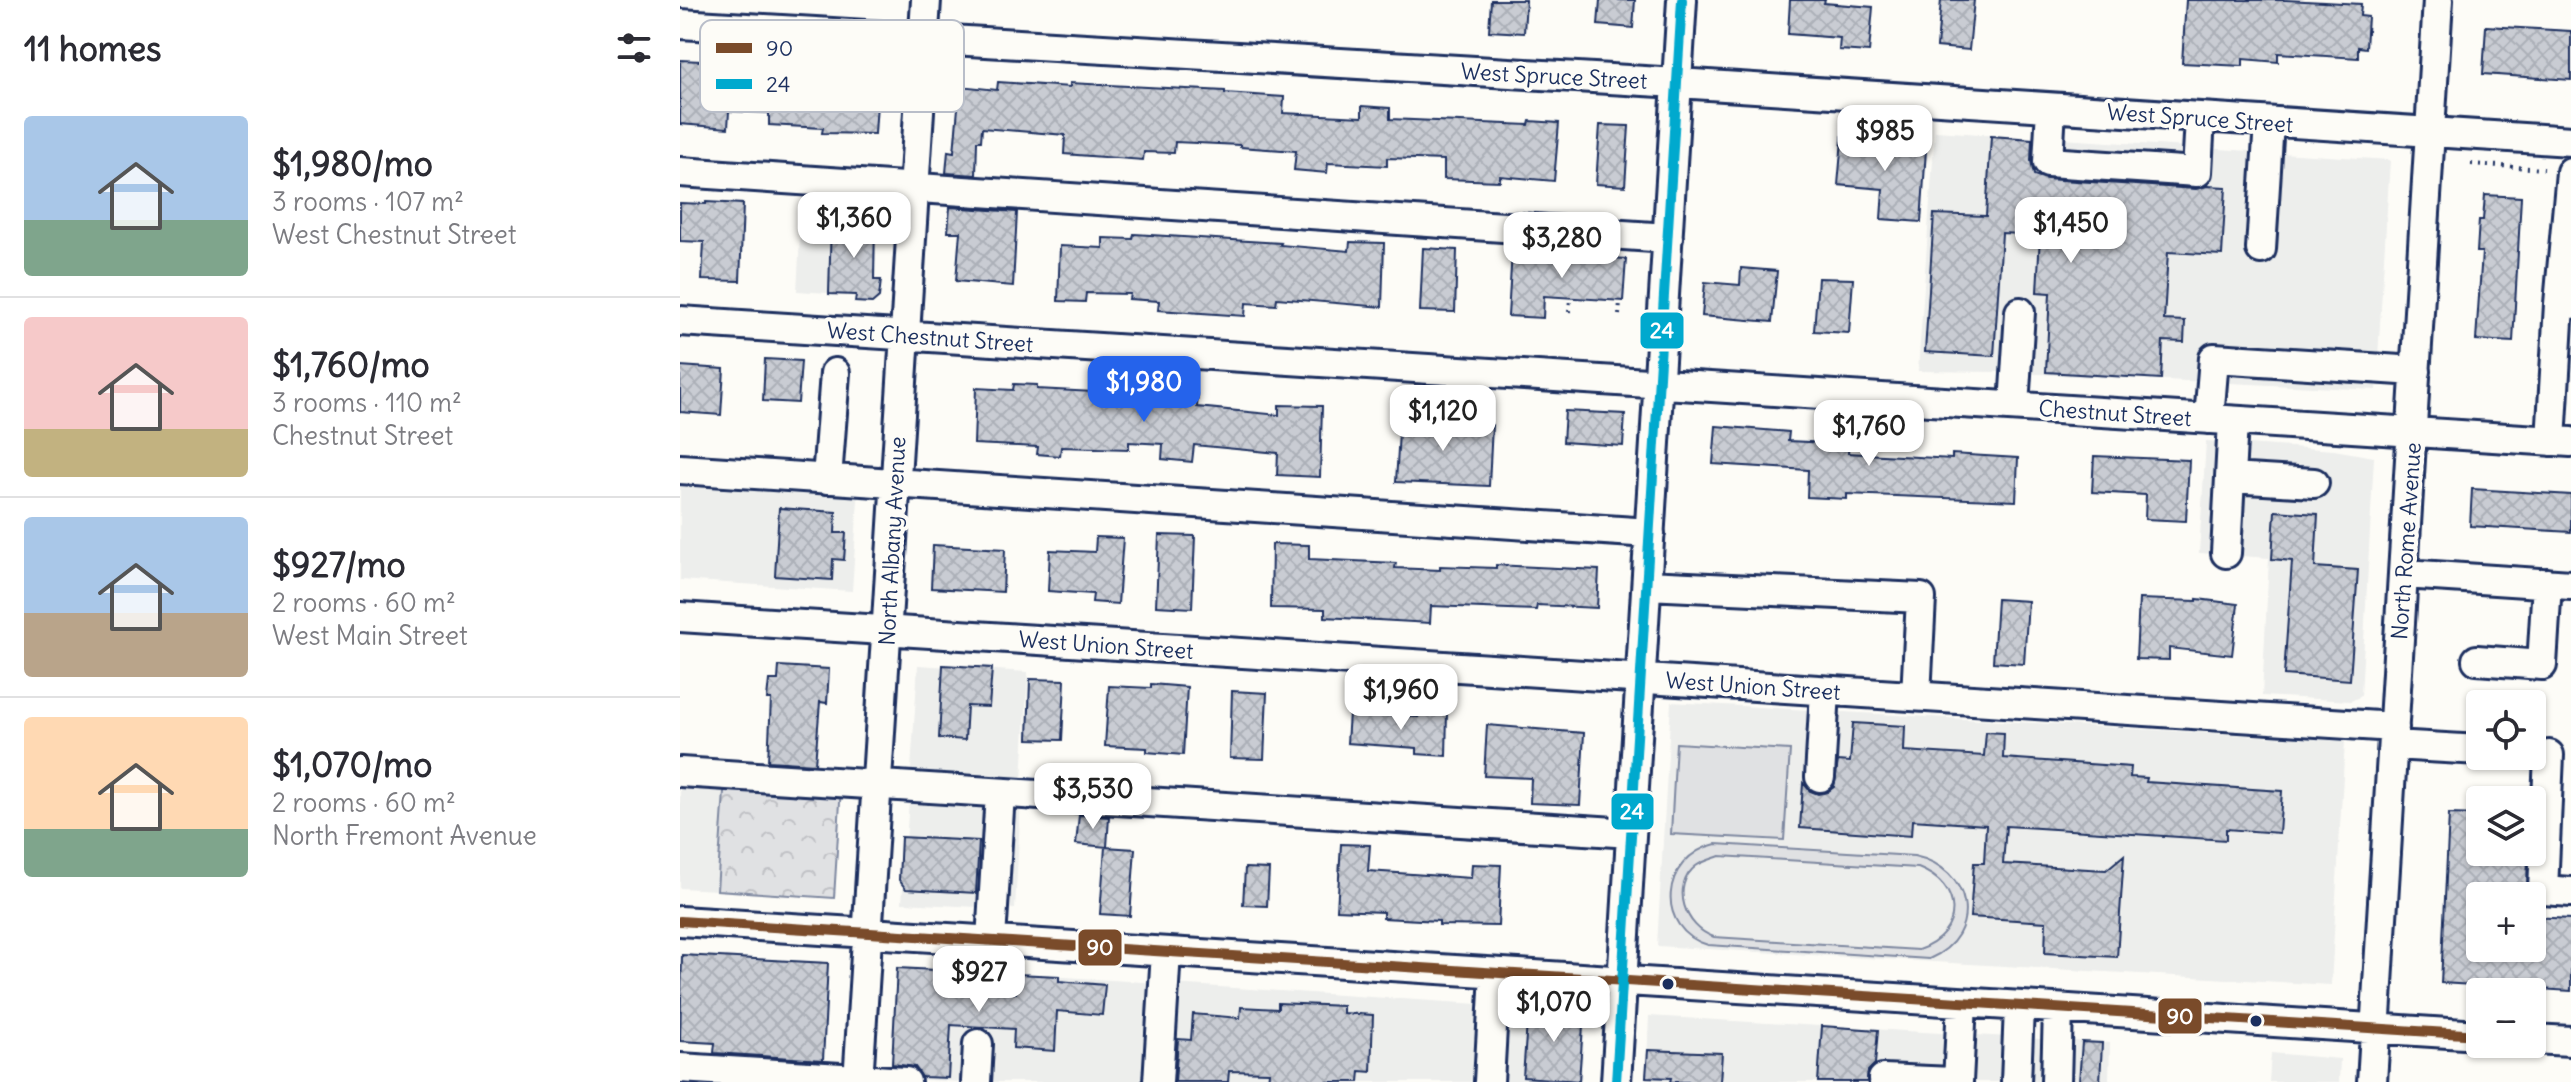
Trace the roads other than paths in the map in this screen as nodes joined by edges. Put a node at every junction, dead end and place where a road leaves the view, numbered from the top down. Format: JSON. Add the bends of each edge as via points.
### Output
{"nodes":[{"id":1,"x":926,"y":0,"type":"edge"},
{"id":2,"x":1682,"y":0,"type":"edge"},
{"id":3,"x":2438,"y":0,"type":"edge"},
{"id":4,"x":925,"y":20,"type":"edge"},
{"id":5,"x":680,"y":24,"type":"edge"},
{"id":6,"x":700,"y":25,"type":"edge"},
{"id":7,"x":964,"y":41,"type":"edge"},
{"id":8,"x":1678,"y":83,"type":"junction"},
{"id":9,"x":2051,"y":108,"type":"junction"},
{"id":10,"x":919,"y":112,"type":"edge"},
{"id":11,"x":2200,"y":118,"type":"junction"},
{"id":12,"x":2269,"y":122,"type":"junction"},
{"id":13,"x":2429,"y":133,"type":"junction"},
{"id":14,"x":2571,"y":141,"type":"edge"},
{"id":15,"x":2562,"y":171,"type":"edge"},
{"id":16,"x":680,"y":172,"type":"edge"},
{"id":17,"x":914,"y":187,"type":"junction"},
{"id":18,"x":1668,"y":238,"type":"junction"},
{"id":19,"x":2261,"y":249,"type":"dead end"},
{"id":20,"x":2565,"y":304,"type":"edge"},
{"id":21,"x":2020,"y":312,"type":"dead end"},
{"id":22,"x":680,"y":321,"type":"edge"},
{"id":23,"x":905,"y":335,"type":"junction"},
{"id":24,"x":2416,"y":371,"type":"junction"},
{"id":25,"x":835,"y":373,"type":"dead end"},
{"id":26,"x":1659,"y":384,"type":"junction"},
{"id":27,"x":2014,"y":406,"type":"junction"},
{"id":28,"x":2221,"y":420,"type":"junction"},
{"id":29,"x":2413,"y":432,"type":"junction"},
{"id":30,"x":2561,"y":441,"type":"edge"},
{"id":31,"x":680,"y":469,"type":"edge"},
{"id":32,"x":2230,"y":478,"type":"junction"},
{"id":33,"x":827,"y":479,"type":"junction"},
{"id":34,"x":896,"y":483,"type":"junction"},
{"id":35,"x":2314,"y":483,"type":"dead end"},
{"id":36,"x":1650,"y":533,"type":"junction"},
{"id":37,"x":2226,"y":553,"type":"dead end"},
{"id":38,"x":2404,"y":574,"type":"junction"},
{"id":39,"x":2559,"y":584,"type":"edge"},
{"id":40,"x":1647,"y":585,"type":"junction"},
{"id":41,"x":680,"y":617,"type":"edge"},
{"id":42,"x":887,"y":631,"type":"junction"},
{"id":43,"x":2477,"y":660,"type":"dead end"},
{"id":44,"x":1640,"y":679,"type":"junction"},
{"id":45,"x":1825,"y":691,"type":"junction"},
{"id":46,"x":1916,"y":696,"type":"junction"},
{"id":47,"x":2394,"y":736,"type":"junction"},
{"id":48,"x":2466,"y":748,"type":"edge"},
{"id":49,"x":2551,"y":755,"type":"edge"},
{"id":50,"x":680,"y":772,"type":"edge"},
{"id":51,"x":1820,"y":777,"type":"dead end"},
{"id":52,"x":877,"y":785,"type":"junction"},
{"id":53,"x":1000,"y":793,"type":"junction"},
{"id":54,"x":1631,"y":833,"type":"junction"},
{"id":55,"x":2571,"y":892,"type":"edge"},
{"id":56,"x":680,"y":921,"type":"edge"},
{"id":57,"x":868,"y":932,"type":"junction"},
{"id":58,"x":991,"y":940,"type":"junction"},
{"id":59,"x":1166,"y":952,"type":"junction"},
{"id":60,"x":1495,"y":973,"type":"junction"},
{"id":61,"x":1624,"y":982,"type":"junction"},
{"id":62,"x":1962,"y":1003,"type":"junction"},
{"id":63,"x":2019,"y":1007,"type":"junction"},
{"id":64,"x":2058,"y":1009,"type":"junction"},
{"id":65,"x":2375,"y":1028,"type":"junction"},
{"id":66,"x":2466,"y":1034,"type":"edge"},
{"id":67,"x":2546,"y":1040,"type":"edge"},
{"id":68,"x":2571,"y":1041,"type":"edge"},
{"id":69,"x":978,"y":1044,"type":"dead end"},
{"id":70,"x":680,"y":1068,"type":"edge"},
{"id":71,"x":1883,"y":1079,"type":"dead end"},
{"id":72,"x":858,"y":1081,"type":"edge"},
{"id":73,"x":906,"y":1082,"type":"edge"},
{"id":74,"x":976,"y":1082,"type":"edge"},
{"id":75,"x":1158,"y":1082,"type":"edge"},
{"id":76,"x":1489,"y":1082,"type":"edge"},
{"id":77,"x":1616,"y":1082,"type":"edge"},
{"id":78,"x":1955,"y":1082,"type":"edge"},
{"id":79,"x":2016,"y":1082,"type":"edge"},
{"id":80,"x":2056,"y":1082,"type":"edge"},
{"id":81,"x":2372,"y":1082,"type":"edge"}],
"edges":[{"from":1,"to":4,"type":"street","name":"North Albany Avenue"},
{"from":2,"to":8,"type":"street"},
{"from":3,"to":13,"type":"street","name":"North Rome Avenue"},
{"from":5,"to":6,"type":"street","name":"West Spruce Street"},
{"from":7,"to":8,"type":"street","name":"West Spruce Street"},
{"from":8,"to":9,"type":"street","name":"West Spruce Street"},
{"from":8,"to":18,"type":"street"},
{"from":9,"to":11,"type":"street","name":"West Spruce Street"},
{"from":9,"to":11,"type":"street","via":[[2048,162],[2182,171],[2197,172]]},
{"from":10,"to":17,"type":"street","name":"North Albany Avenue"},
{"from":11,"to":12,"type":"street","name":"West Spruce Street"},
{"from":12,"to":13,"type":"street","name":"West Spruce Street"},
{"from":12,"to":19,"type":"street"},
{"from":13,"to":14,"type":"street","name":"West Spruce Street"},
{"from":13,"to":24,"type":"street","name":"North Rome Avenue"},
{"from":15,"to":20,"type":"street"},
{"from":16,"to":17,"type":"street"},
{"from":17,"to":18,"type":"street"},
{"from":17,"to":23,"type":"street","name":"North Albany Avenue"},
{"from":18,"to":26,"type":"street"},
{"from":20,"to":30,"type":"street"},
{"from":21,"to":27,"type":"street"},
{"from":22,"to":23,"type":"street","name":"West Chestnut Street"},
{"from":23,"to":26,"type":"street","name":"West Chestnut Street"},
{"from":23,"to":34,"type":"street","name":"North Albany Avenue"},
{"from":24,"to":28,"type":"street","via":[[2214,358]]},
{"from":24,"to":29,"type":"street","name":"North Rome Avenue"},
{"from":25,"to":33,"type":"street"},
{"from":26,"to":27,"type":"street","name":"Chestnut Street"},
{"from":26,"to":36,"type":"street"},
{"from":27,"to":28,"type":"street","name":"Chestnut Street"},
{"from":28,"to":29,"type":"street","name":"Chestnut Street"},
{"from":28,"to":32,"type":"street"},
{"from":29,"to":30,"type":"street","name":"Chestnut Street"},
{"from":29,"to":38,"type":"street","name":"North Rome Avenue"},
{"from":31,"to":33,"type":"street"},
{"from":32,"to":35,"type":"street"},
{"from":32,"to":37,"type":"street"},
{"from":33,"to":34,"type":"street"},
{"from":34,"to":36,"type":"street"},
{"from":34,"to":42,"type":"street","name":"North Albany Avenue"},
{"from":36,"to":40,"type":"street"},
{"from":38,"to":39,"type":"street"},
{"from":38,"to":47,"type":"street","name":"North Rome Avenue"},
{"from":39,"to":43,"type":"street","via":[[2542,665]]},
{"from":40,"to":44,"type":"street"},
{"from":40,"to":46,"type":"street","via":[[1921,598]]},
{"from":41,"to":42,"type":"street","name":"West Union Street"},
{"from":42,"to":44,"type":"street","name":"West Union Street"},
{"from":42,"to":52,"type":"street","name":"North Albany Avenue"},
{"from":44,"to":45,"type":"street","name":"West Union Street"},
{"from":44,"to":54,"type":"street"},
{"from":45,"to":46,"type":"street","name":"West Union Street"},
{"from":45,"to":51,"type":"street"},
{"from":46,"to":47,"type":"street","name":"West Union Street"},
{"from":47,"to":48,"type":"street","name":"West Union Street"},
{"from":47,"to":65,"type":"street","name":"North Rome Avenue"},
{"from":49,"to":55,"type":"street","via":[[2543,890]]},
{"from":50,"to":52,"type":"street"},
{"from":52,"to":53,"type":"street"},
{"from":52,"to":57,"type":"street","name":"North Albany Avenue"},
{"from":53,"to":54,"type":"street"},
{"from":53,"to":58,"type":"street"},
{"from":54,"to":61,"type":"street"},
{"from":56,"to":57,"type":"street"},
{"from":57,"to":58,"type":"street"},
{"from":57,"to":72,"type":"street","name":"North Albany Avenue"},
{"from":58,"to":59,"type":"street"},
{"from":59,"to":60,"type":"street"},
{"from":59,"to":75,"type":"street"},
{"from":60,"to":61,"type":"street"},
{"from":60,"to":76,"type":"street"},
{"from":61,"to":62,"type":"street"},
{"from":61,"to":77,"type":"street"},
{"from":62,"to":63,"type":"street"},
{"from":62,"to":78,"type":"street"},
{"from":63,"to":64,"type":"street"},
{"from":63,"to":79,"type":"street"},
{"from":64,"to":65,"type":"street"},
{"from":64,"to":80,"type":"street"},
{"from":65,"to":66,"type":"street"},
{"from":65,"to":81,"type":"street","name":"North Rome Avenue"},
{"from":67,"to":68,"type":"street"},
{"from":69,"to":74,"type":"street"},
{"from":70,"to":72,"type":"street"},
{"from":71,"to":78,"type":"street"},
{"from":72,"to":73,"type":"street"}]}
